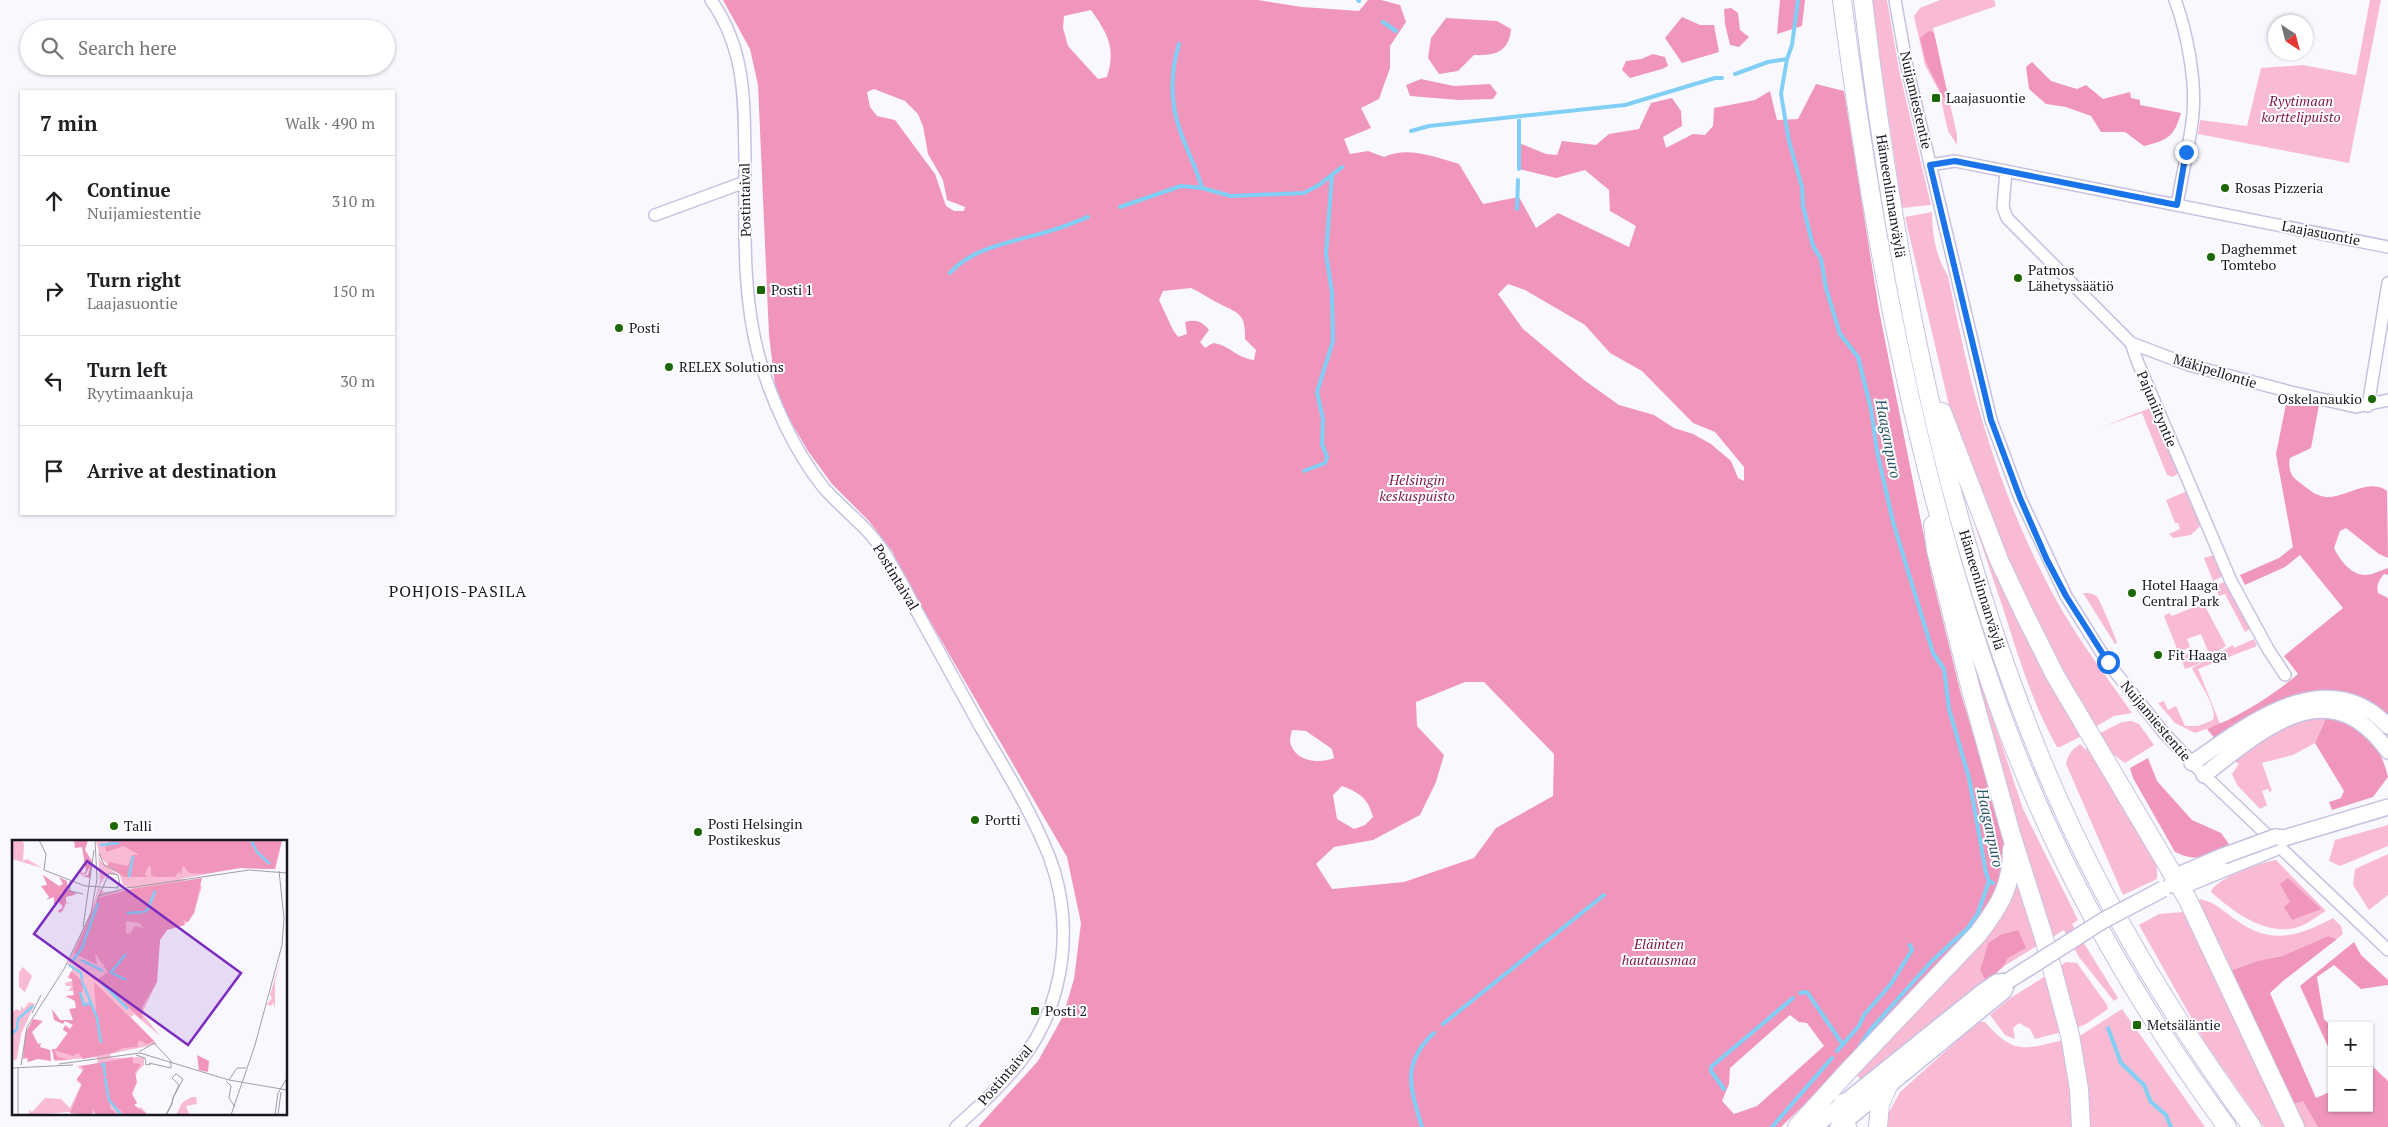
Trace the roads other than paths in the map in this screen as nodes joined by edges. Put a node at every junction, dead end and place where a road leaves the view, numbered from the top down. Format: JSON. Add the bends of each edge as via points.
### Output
{"nodes":[{"id":1,"x":711,"y":0,"type":"edge"},
{"id":2,"x":1842,"y":0,"type":"edge"},
{"id":3,"x":1863,"y":0,"type":"edge"},
{"id":4,"x":1895,"y":0,"type":"edge"},
{"id":5,"x":2175,"y":0,"type":"edge"},
{"id":6,"x":1930,"y":165,"type":"junction"},
{"id":7,"x":2006,"y":171,"type":"junction"},
{"id":8,"x":745,"y":182,"type":"junction"},
{"id":9,"x":2177,"y":205,"type":"junction"},
{"id":10,"x":655,"y":215,"type":"dead end"},
{"id":11,"x":2388,"y":247,"type":"edge"},
{"id":12,"x":2388,"y":283,"type":"edge"},
{"id":13,"x":2131,"y":343,"type":"junction"},
{"id":14,"x":1920,"y":355,"type":"junction"},
{"id":15,"x":2388,"y":400,"type":"edge"},
{"id":16,"x":2368,"y":406,"type":"junction"},
{"id":17,"x":1927,"y":473,"type":"junction"},
{"id":18,"x":2285,"y":675,"type":"dead end"},
{"id":19,"x":2388,"y":726,"type":"edge"},
{"id":20,"x":2388,"y":751,"type":"edge"},
{"id":21,"x":2192,"y":764,"type":"junction"},
{"id":22,"x":2204,"y":775,"type":"junction"},
{"id":23,"x":2388,"y":807,"type":"edge"},
{"id":24,"x":2011,"y":834,"type":"junction"},
{"id":25,"x":2170,"y":885,"type":"junction"},
{"id":26,"x":2388,"y":950,"type":"edge"},
{"id":27,"x":2008,"y":981,"type":"junction"},
{"id":28,"x":1889,"y":1084,"type":"junction"},
{"id":29,"x":1843,"y":1103,"type":"junction"},
{"id":30,"x":1843,"y":1126,"type":"edge"},
{"id":31,"x":956,"y":1127,"type":"edge"},
{"id":32,"x":1797,"y":1127,"type":"edge"},
{"id":33,"x":1814,"y":1127,"type":"edge"},
{"id":34,"x":1878,"y":1127,"type":"edge"},
{"id":35,"x":2080,"y":1127,"type":"edge"},
{"id":36,"x":2227,"y":1127,"type":"edge"},
{"id":37,"x":2252,"y":1127,"type":"edge"},
{"id":38,"x":2296,"y":1127,"type":"edge"}],
"edges":[{"from":1,"to":8,"type":"street","name":"Postintaival","via":[[729,31],[743,80]]},
{"from":2,"to":17,"type":"highway","name":"Hämeenlinnanväylä","via":[[1874,219],[1901,361]]},
{"from":3,"to":14,"type":"highway","name":"Hämeenlinnanväylä","via":[[1891,204]]},
{"from":4,"to":6,"type":"street","name":"Nuijamiestentie"},
{"from":5,"to":9,"type":"street","via":[[2189,50],[2193,114]]},
{"from":6,"to":7,"type":"street","name":"Laajasuontie","via":[[1955,161]]},
{"from":6,"to":21,"type":"street","name":"Nuijamiestentie","via":[[1991,420],[2032,527],[2090,637],[2142,708]]},
{"from":7,"to":9,"type":"street","name":"Laajasuontie"},
{"from":7,"to":13,"type":"street","name":"Pajuniityntie","via":[[2003,207],[2007,218]]},
{"from":8,"to":10,"type":"street"},
{"from":8,"to":31,"type":"street","name":"Postintaival","via":[[749,310],[772,397],[813,474],[869,533],[887,558],[1026,809],[1049,857],[1060,893],[1063,948],[1048,1012],[1025,1055]]},
{"from":9,"to":11,"type":"street","name":"Laajasuontie"},
{"from":12,"to":16,"type":"street"},
{"from":13,"to":16,"type":"street","name":"Mäkipellontie","via":[[2189,365],[2290,392],[2356,407]]},
{"from":13,"to":18,"type":"street","name":"Pajuniityntie","via":[[2232,581]]},
{"from":14,"to":25,"type":"highway","via":[[1995,551],[2022,611]]},
{"from":14,"to":37,"type":"highway","name":"Hämeenlinnanväylä","via":[[1963,529],[2017,698],[2049,777],[2087,859],[2152,978]]},
{"from":15,"to":16,"type":"street","name":"Mäkipellontie"},
{"from":17,"to":24,"type":"highway","via":[[1936,550]]},
{"from":17,"to":36,"type":"highway","name":"Hämeenlinnanväylä","via":[[1994,695],[2043,815],[2069,871],[2134,988]]},
{"from":19,"to":21,"type":"main road","via":[[2354,704],[2326,698],[2302,700],[2277,709]]},
{"from":20,"to":22,"type":"main road","via":[[2372,730],[2351,716],[2310,710],[2278,722]]},
{"from":21,"to":22,"type":"street","name":"Nuijamiestentie"},
{"from":22,"to":26,"type":"street","name":"Nuijamiestentie"},
{"from":23,"to":25,"type":"main road","bridge":true,"via":[[2284,838],[2276,837],[2228,860],[2183,874]]},
{"from":24,"to":32,"type":"highway","via":[[2012,868],[2006,893],[1996,911]]},
{"from":24,"to":35,"type":"highway","via":[[2070,1035],[2079,1089]]},
{"from":25,"to":27,"type":"main road","bridge":true,"via":[[2104,920]]},
{"from":25,"to":38,"type":"highway","via":[[2188,900]]},
{"from":27,"to":28,"type":"main road","via":[[2004,991]]},
{"from":27,"to":29,"type":"main road","via":[[1997,982]]},
{"from":28,"to":30,"type":"main road"},
{"from":28,"to":34,"type":"highway","via":[[1877,1115]]},
{"from":29,"to":30,"type":"highway"},
{"from":29,"to":33,"type":"main road"}]}
